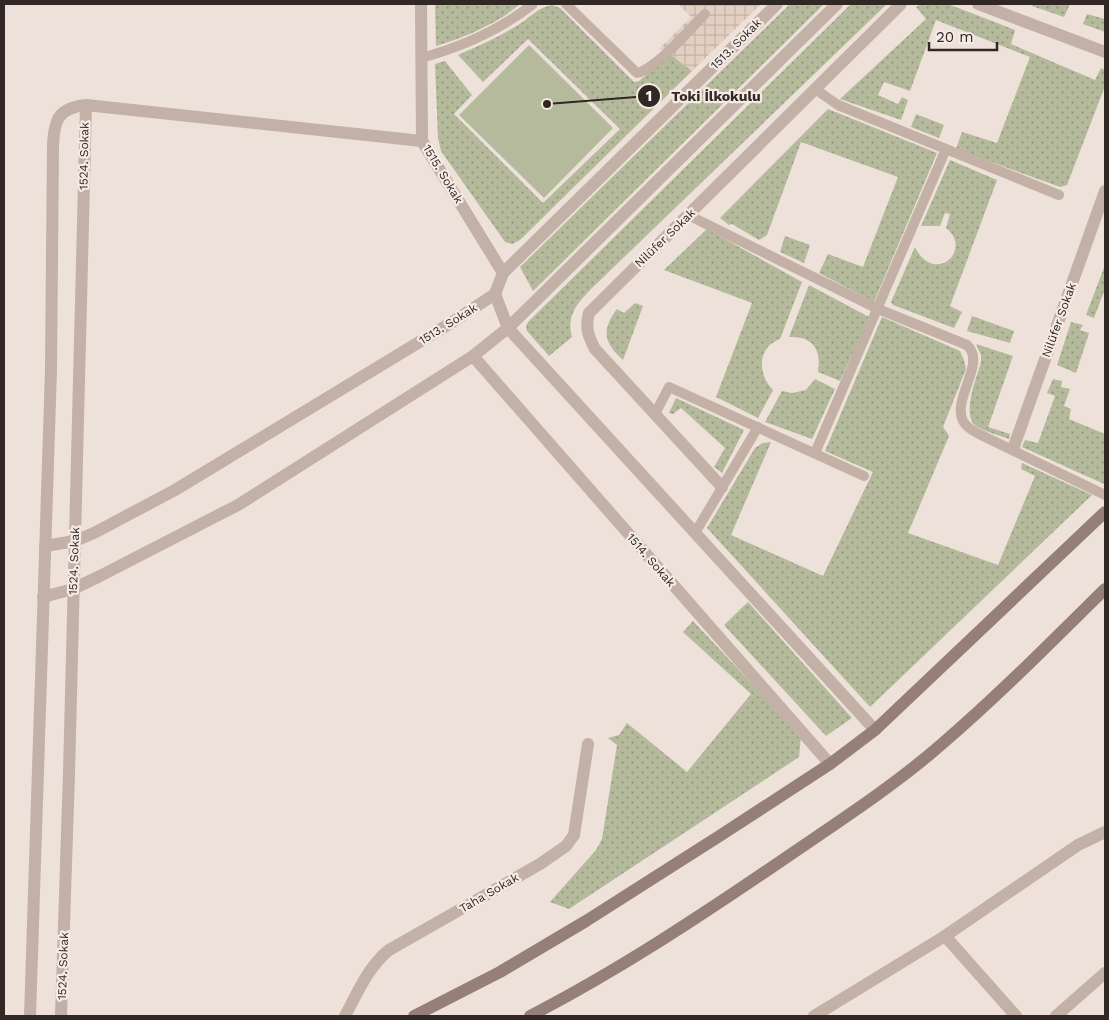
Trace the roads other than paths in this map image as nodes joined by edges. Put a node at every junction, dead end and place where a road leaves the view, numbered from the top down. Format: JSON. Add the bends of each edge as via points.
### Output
{"nodes":[{"id":1,"x":421,"y":4,"type":"edge"},
{"id":2,"x":533,"y":4,"type":"edge"},
{"id":3,"x":566,"y":4,"type":"edge"},
{"id":4,"x":777,"y":4,"type":"edge"},
{"id":5,"x":837,"y":4,"type":"edge"},
{"id":6,"x":901,"y":4,"type":"edge"},
{"id":7,"x":978,"y":4,"type":"edge"},
{"id":8,"x":705,"y":14,"type":"dead end"},
{"id":9,"x":1105,"y":52,"type":"edge"},
{"id":10,"x":421,"y":58,"type":"junction"},
{"id":11,"x":815,"y":89,"type":"junction"},
{"id":12,"x":86,"y":106,"type":"junction"},
{"id":13,"x":422,"y":141,"type":"junction"},
{"id":14,"x":946,"y":149,"type":"junction"},
{"id":15,"x":1105,"y":191,"type":"edge"},
{"id":16,"x":1059,"y":195,"type":"dead end"},
{"id":17,"x":688,"y":215,"type":"junction"},
{"id":18,"x":504,"y":273,"type":"junction"},
{"id":19,"x":495,"y":294,"type":"junction"},
{"id":20,"x":878,"y":309,"type":"junction"},
{"id":21,"x":508,"y":328,"type":"junction"},
{"id":22,"x":473,"y":356,"type":"junction"},
{"id":23,"x":655,"y":414,"type":"junction"},
{"id":24,"x":758,"y":427,"type":"junction"},
{"id":25,"x":1012,"y":449,"type":"junction"},
{"id":26,"x":815,"y":453,"type":"junction"},
{"id":27,"x":864,"y":476,"type":"dead end"},
{"id":28,"x":722,"y":487,"type":"junction"},
{"id":29,"x":1105,"y":495,"type":"edge"},
{"id":30,"x":1105,"y":512,"type":"edge"},
{"id":31,"x":695,"y":533,"type":"junction"},
{"id":32,"x":75,"y":541,"type":"junction"},
{"id":33,"x":45,"y":546,"type":"junction"},
{"id":34,"x":73,"y":588,"type":"junction"},
{"id":35,"x":1105,"y":589,"type":"edge"},
{"id":36,"x":43,"y":597,"type":"junction"},
{"id":37,"x":875,"y":730,"type":"junction"},
{"id":38,"x":588,"y":744,"type":"dead end"},
{"id":39,"x":830,"y":764,"type":"junction"},
{"id":40,"x":1105,"y":832,"type":"edge"},
{"id":41,"x":945,"y":936,"type":"junction"},
{"id":42,"x":1105,"y":973,"type":"edge"},
{"id":43,"x":30,"y":1016,"type":"edge"},
{"id":44,"x":61,"y":1016,"type":"edge"},
{"id":45,"x":345,"y":1016,"type":"edge"},
{"id":46,"x":414,"y":1016,"type":"edge"},
{"id":47,"x":530,"y":1016,"type":"edge"},
{"id":48,"x":814,"y":1016,"type":"edge"},
{"id":49,"x":1016,"y":1016,"type":"edge"},
{"id":50,"x":1056,"y":1016,"type":"edge"}],
"edges":[{"from":1,"to":10,"type":"street","name":"1515. Sokak"},
{"from":2,"to":10,"type":"lane","via":[[516,17],[462,45]]},
{"from":3,"to":8,"type":"lane","via":[[637,73],[666,53]]},
{"from":4,"to":18,"type":"street","name":"1513. Sokak"},
{"from":5,"to":21,"type":"street"},
{"from":6,"to":11,"type":"street","name":"Nilüfer Sokak"},
{"from":7,"to":9,"type":"street"},
{"from":10,"to":13,"type":"street","name":"1515. Sokak"},
{"from":11,"to":14,"type":"lane","via":[[838,105]]},
{"from":11,"to":17,"type":"street","name":"Nilüfer Sokak"},
{"from":12,"to":13,"type":"street"},
{"from":12,"to":32,"type":"street","name":"1524. Sokak"},
{"from":12,"to":33,"type":"street","via":[[72,106],[65,110],[54,129]]},
{"from":13,"to":18,"type":"street","name":"1515. Sokak"},
{"from":14,"to":16,"type":"lane"},
{"from":14,"to":20,"type":"lane"},
{"from":15,"to":25,"type":"street","name":"Nilüfer Sokak"},
{"from":17,"to":20,"type":"lane"},
{"from":17,"to":23,"type":"street","name":"Nilüfer Sokak","via":[[597,304],[587,320],[589,337],[595,349]]},
{"from":18,"to":19,"type":"street","name":"1513. Sokak"},
{"from":19,"to":21,"type":"street"},
{"from":19,"to":32,"type":"street","name":"1513. Sokak","via":[[175,490]]},
{"from":20,"to":25,"type":"lane","via":[[970,348],[972,366],[961,404],[962,418],[969,428]]},
{"from":20,"to":26,"type":"lane"},
{"from":21,"to":22,"type":"street"},
{"from":21,"to":31,"type":"street"},
{"from":22,"to":34,"type":"street","via":[[238,505]]},
{"from":22,"to":39,"type":"street","name":"1514. Sokak"},
{"from":23,"to":24,"type":"lane","via":[[669,387]]},
{"from":23,"to":28,"type":"street","name":"Nilüfer Sokak"},
{"from":24,"to":26,"type":"lane"},
{"from":24,"to":28,"type":"lane"},
{"from":25,"to":29,"type":"lane"},
{"from":26,"to":27,"type":"lane"},
{"from":28,"to":31,"type":"lane"},
{"from":30,"to":37,"type":"street"},
{"from":31,"to":37,"type":"street"},
{"from":32,"to":33,"type":"street","name":"1513. Sokak"},
{"from":32,"to":34,"type":"street","name":"1524. Sokak"},
{"from":33,"to":36,"type":"street"},
{"from":34,"to":36,"type":"street"},
{"from":34,"to":44,"type":"street","name":"1524. Sokak"},
{"from":35,"to":47,"type":"street","via":[[989,701],[898,779],[712,908],[583,989]]},
{"from":36,"to":43,"type":"street"},
{"from":37,"to":39,"type":"street"},
{"from":38,"to":45,"type":"street","name":"Taha Sokak","via":[[574,835],[566,846],[378,959]]},
{"from":39,"to":46,"type":"street","via":[[586,921],[500,972]]},
{"from":40,"to":41,"type":"street","via":[[1078,845]]},
{"from":41,"to":48,"type":"street"},
{"from":41,"to":49,"type":"street"},
{"from":42,"to":50,"type":"street"}]}
